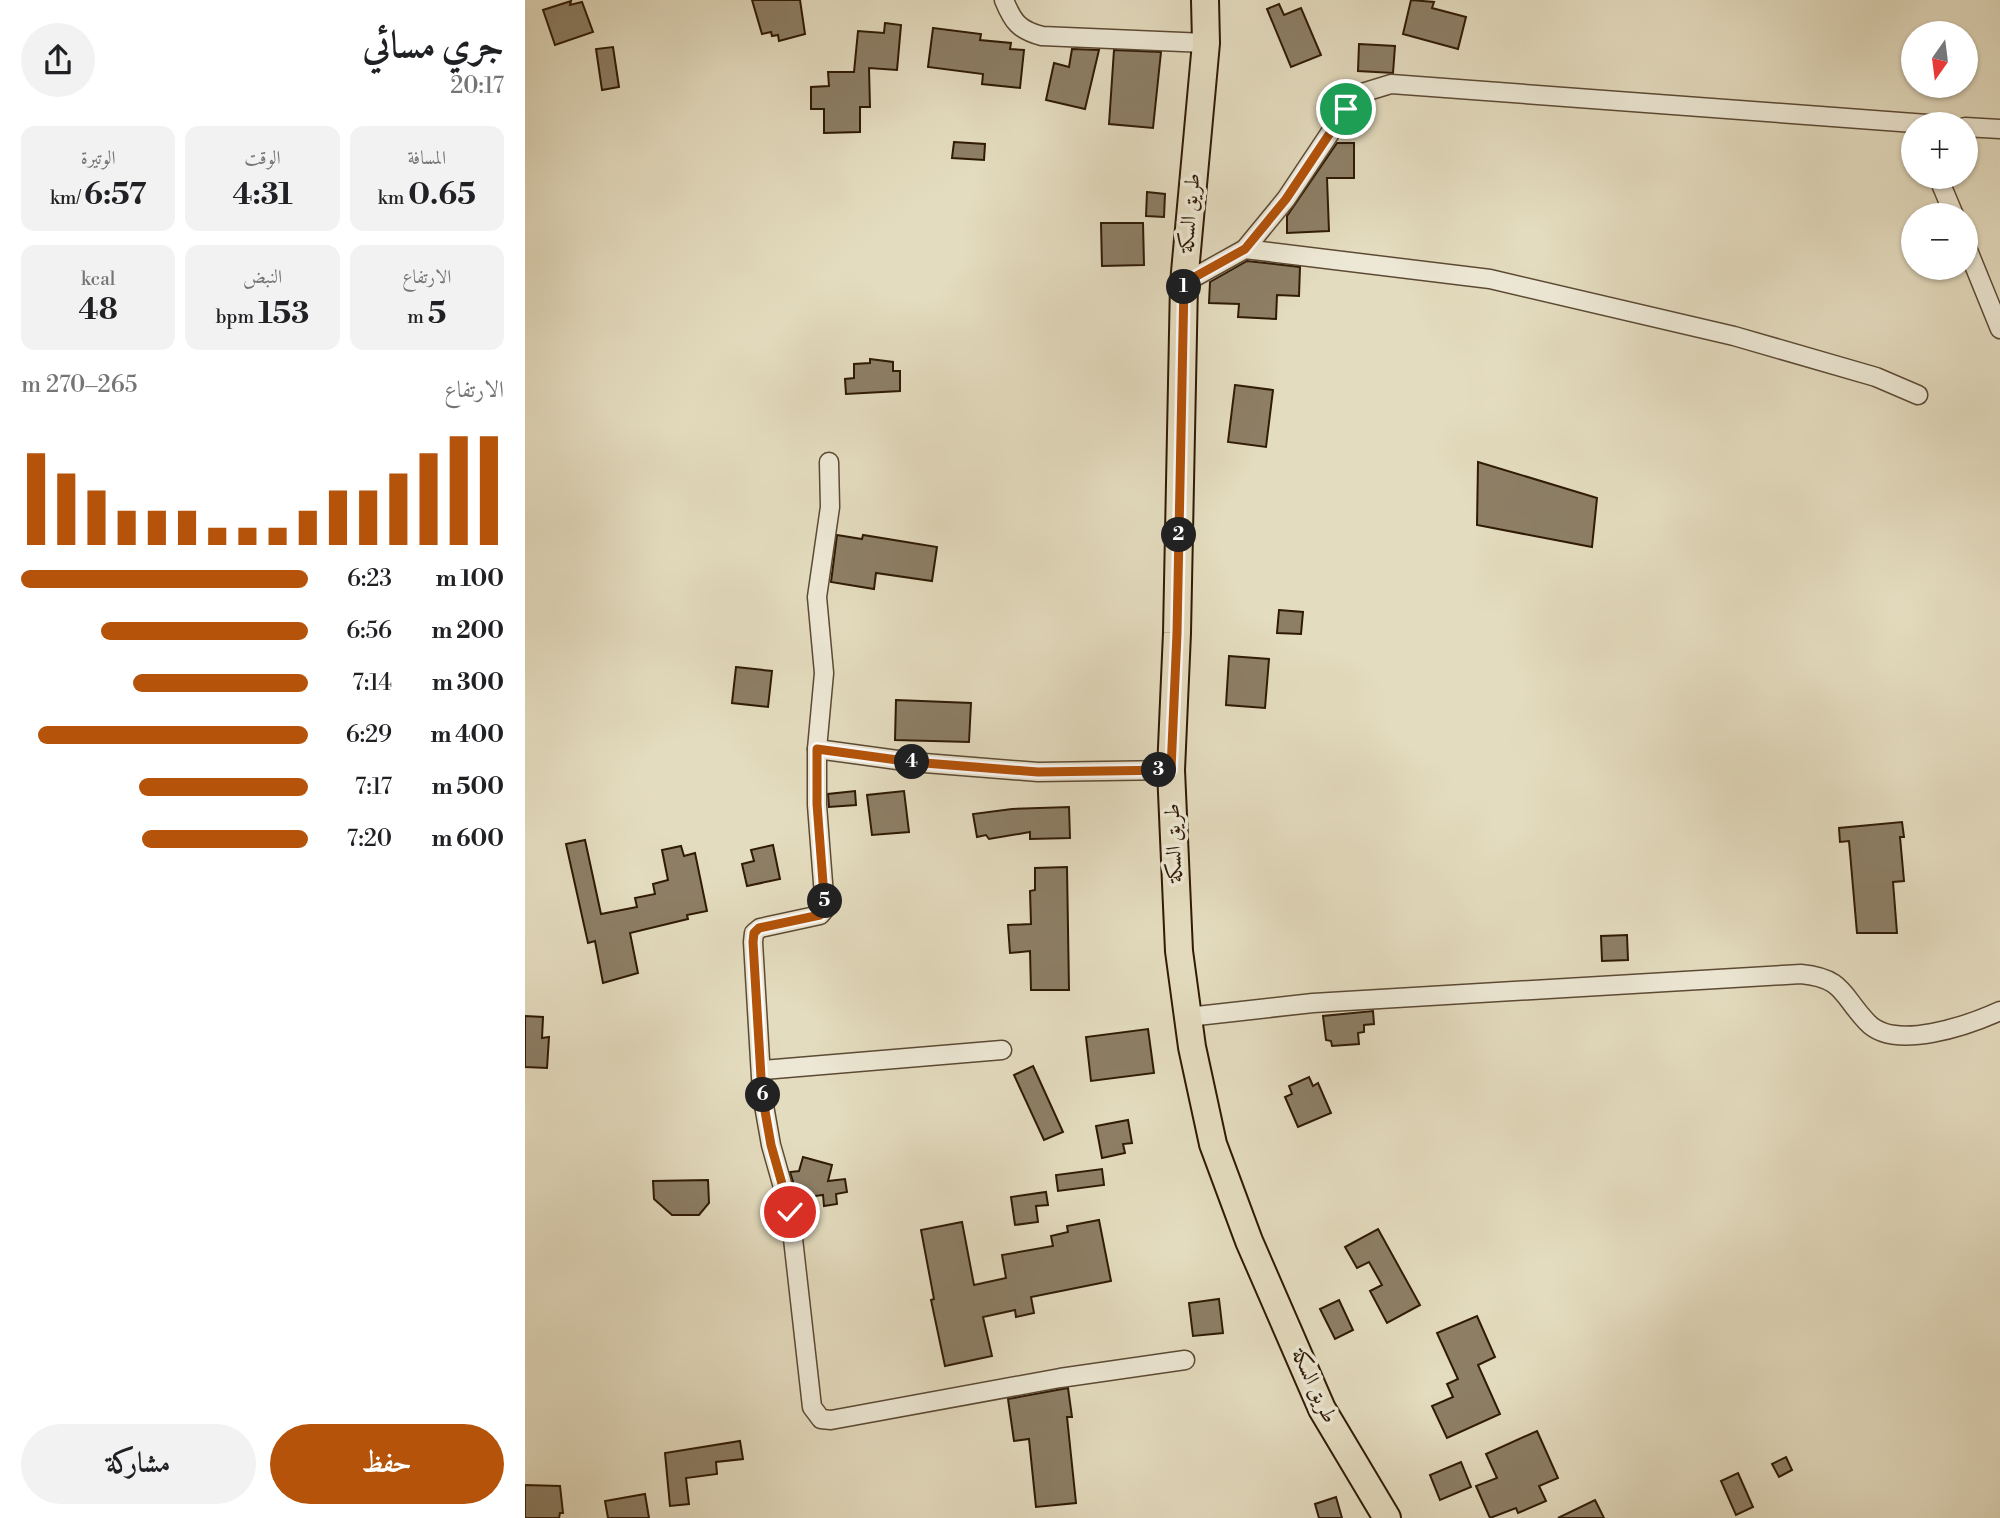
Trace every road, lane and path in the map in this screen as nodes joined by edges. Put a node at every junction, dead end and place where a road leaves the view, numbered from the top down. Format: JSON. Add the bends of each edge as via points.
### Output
{"nodes":[{"id":1,"x":1005,"y":0,"type":"edge"},
{"id":2,"x":1205,"y":0,"type":"edge"},
{"id":3,"x":1206,"y":43,"type":"junction"},
{"id":4,"x":1901,"y":123,"type":"edge"},
{"id":5,"x":1978,"y":128,"type":"edge"},
{"id":6,"x":2000,"y":129,"type":"edge"},
{"id":7,"x":1245,"y":249,"type":"junction"},
{"id":8,"x":1978,"y":275,"type":"edge"},
{"id":9,"x":1184,"y":283,"type":"junction"},
{"id":10,"x":2000,"y":330,"type":"edge"},
{"id":11,"x":1918,"y":395,"type":"dead end"},
{"id":12,"x":829,"y":461,"type":"dead end"},
{"id":13,"x":817,"y":749,"type":"junction"},
{"id":14,"x":1171,"y":770,"type":"junction"},
{"id":15,"x":2000,"y":1011,"type":"edge"},
{"id":16,"x":1188,"y":1017,"type":"junction"},
{"id":17,"x":1002,"y":1051,"type":"dead end"},
{"id":18,"x":763,"y":1070,"type":"junction"},
{"id":19,"x":1185,"y":1360,"type":"dead end"},
{"id":20,"x":1387,"y":1518,"type":"edge"}],
"edges":[{"from":1,"to":3,"type":"street","via":[[1014,23],[1025,32],[1042,36]]},
{"from":2,"to":3,"type":"main road","name":"طريق السكة"},
{"from":3,"to":9,"type":"main road","name":"طريق السكة"},
{"from":4,"to":7,"type":"street","via":[[1391,84],[1365,92],[1346,109],[1286,199]]},
{"from":5,"to":6,"type":"street"},
{"from":7,"to":9,"type":"street"},
{"from":7,"to":11,"type":"street","via":[[1490,279],[1734,336],[1876,377]]},
{"from":8,"to":10,"type":"street"},
{"from":9,"to":14,"type":"main road","name":"طريق السكة"},
{"from":12,"to":13,"type":"street","via":[[830,507],[817,597],[824,673]]},
{"from":13,"to":14,"type":"street","via":[[1038,772]]},
{"from":13,"to":18,"type":"street","via":[[825,909],[820,915],[759,928],[754,933]]},
{"from":14,"to":16,"type":"main road","name":"طريق السكة","via":[[1179,951]]},
{"from":15,"to":16,"type":"street","via":[[1948,1029],[1892,1035],[1867,1022],[1838,985],[1821,976],[1801,974],[1313,1003]]},
{"from":16,"to":20,"type":"main road","name":"طريق السكة","via":[[1213,1144],[1249,1241],[1322,1409]]},
{"from":17,"to":18,"type":"street"},
{"from":18,"to":19,"type":"street","via":[[762,1094],[771,1145],[790,1212],[808,1391],[821,1419]]}]}
